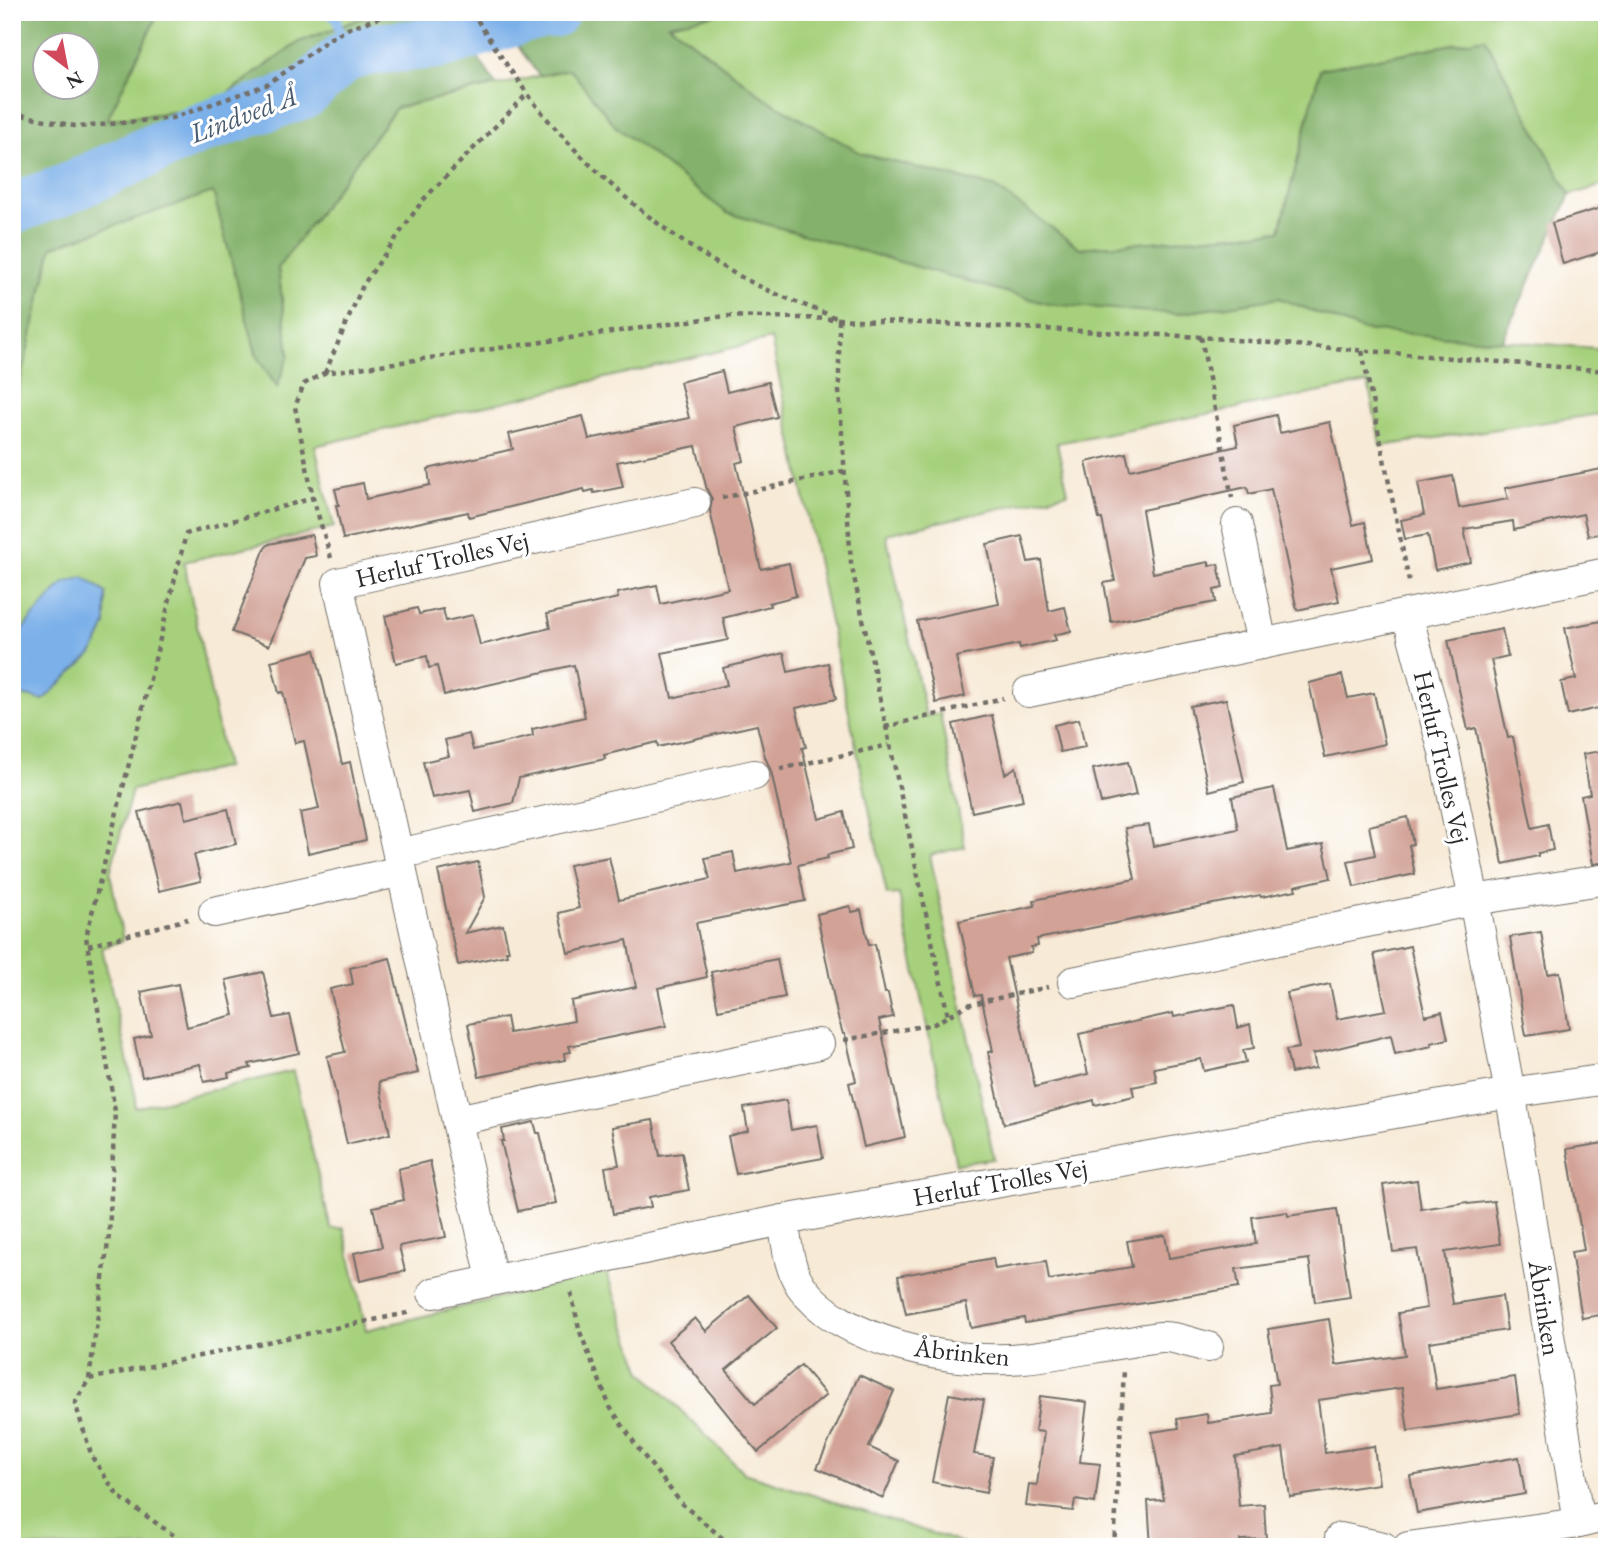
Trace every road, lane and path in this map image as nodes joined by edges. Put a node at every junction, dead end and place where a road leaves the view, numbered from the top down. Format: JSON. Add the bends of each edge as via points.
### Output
{"nodes":[{"id":1,"x":396,"y":12,"type":"edge"},
{"id":2,"x":472,"y":12,"type":"edge"},
{"id":3,"x":528,"y":93,"type":"junction"},
{"id":4,"x":12,"y":113,"type":"edge"},
{"id":5,"x":839,"y":319,"type":"junction"},
{"id":6,"x":1201,"y":337,"type":"junction"},
{"id":7,"x":1362,"y":351,"type":"junction"},
{"id":8,"x":1607,"y":371,"type":"edge"},
{"id":9,"x":324,"y":373,"type":"junction"},
{"id":10,"x":844,"y":471,"type":"junction"},
{"id":11,"x":313,"y":498,"type":"junction"},
{"id":12,"x":695,"y":503,"type":"joint"},
{"id":13,"x":1237,"y":524,"type":"joint"},
{"id":14,"x":1607,"y":573,"type":"edge"},
{"id":15,"x":338,"y":583,"type":"junction"},
{"id":16,"x":1407,"y":614,"type":"junction"},
{"id":17,"x":1262,"y":644,"type":"junction"},
{"id":18,"x":1028,"y":692,"type":"joint"},
{"id":19,"x":885,"y":727,"type":"junction"},
{"id":20,"x":888,"y":745,"type":"junction"},
{"id":21,"x":754,"y":775,"type":"joint"},
{"id":22,"x":400,"y":862,"type":"junction"},
{"id":23,"x":1607,"y":879,"type":"edge"},
{"id":24,"x":1474,"y":900,"type":"junction"},
{"id":25,"x":214,"y":912,"type":"joint"},
{"id":26,"x":88,"y":946,"type":"junction"},
{"id":27,"x":1073,"y":982,"type":"joint"},
{"id":28,"x":948,"y":1016,"type":"junction"},
{"id":29,"x":819,"y":1044,"type":"joint"},
{"id":30,"x":1607,"y":1079,"type":"edge"},
{"id":31,"x":1510,"y":1093,"type":"junction"},
{"id":32,"x":457,"y":1120,"type":"junction"},
{"id":33,"x":783,"y":1220,"type":"junction"},
{"id":34,"x":565,"y":1265,"type":"junction"},
{"id":35,"x":492,"y":1279,"type":"junction"},
{"id":36,"x":433,"y":1293,"type":"joint"},
{"id":37,"x":1163,"y":1337,"type":"junction"},
{"id":38,"x":1208,"y":1348,"type":"dead end"},
{"id":39,"x":89,"y":1379,"type":"junction"},
{"id":40,"x":1593,"y":1519,"type":"edge"},
{"id":41,"x":1340,"y":1538,"type":"dead end"},
{"id":42,"x":190,"y":1547,"type":"edge"},
{"id":43,"x":733,"y":1547,"type":"edge"},
{"id":44,"x":1114,"y":1547,"type":"edge"},
{"id":45,"x":1383,"y":1547,"type":"edge"},
{"id":46,"x":1408,"y":1547,"type":"edge"}],
"edges":[{"from":1,"to":4,"type":"path","via":[[351,27],[269,84],[172,118],[79,127]]},
{"from":2,"to":3,"type":"path"},
{"from":3,"to":5,"type":"path","via":[[555,128],[616,189],[684,242],[759,286]]},
{"from":3,"to":9,"type":"path","via":[[423,200],[363,285]]},
{"from":5,"to":6,"type":"path"},
{"from":5,"to":9,"type":"path","via":[[725,316]]},
{"from":5,"to":10,"type":"path"},
{"from":6,"to":7,"type":"path"},
{"from":6,"to":13,"type":"path"},
{"from":7,"to":8,"type":"path"},
{"from":7,"to":16,"type":"path","via":[[1413,599]]},
{"from":9,"to":11,"type":"path","via":[[304,384],[295,407]]},
{"from":10,"to":12,"type":"path"},
{"from":10,"to":19,"type":"path","via":[[851,563]]},
{"from":11,"to":15,"type":"path"},
{"from":11,"to":26,"type":"path","via":[[186,534]]},
{"from":12,"to":15,"type":"street","name":"Herluf Trolles Vej"},
{"from":13,"to":17,"type":"street"},
{"from":14,"to":16,"type":"street"},
{"from":15,"to":22,"type":"street","name":"Herluf Trolles Vej"},
{"from":16,"to":17,"type":"street"},
{"from":16,"to":24,"type":"street","name":"Herluf Trolles Vej","via":[[1444,752]]},
{"from":17,"to":18,"type":"street"},
{"from":18,"to":19,"type":"path"},
{"from":19,"to":20,"type":"path"},
{"from":20,"to":21,"type":"path"},
{"from":20,"to":28,"type":"path"},
{"from":21,"to":22,"type":"street"},
{"from":22,"to":25,"type":"street"},
{"from":22,"to":32,"type":"street","name":"Herluf Trolles Vej"},
{"from":23,"to":24,"type":"street"},
{"from":24,"to":27,"type":"street"},
{"from":24,"to":31,"type":"street","name":"Herluf Trolles Vej"},
{"from":25,"to":26,"type":"path"},
{"from":26,"to":39,"type":"path","via":[[115,1111],[109,1235]]},
{"from":27,"to":28,"type":"path","via":[[968,1005]]},
{"from":28,"to":29,"type":"path","via":[[934,1024]]},
{"from":29,"to":32,"type":"street"},
{"from":30,"to":31,"type":"street","name":"Herluf Trolles Vej"},
{"from":31,"to":33,"type":"street","name":"Herluf Trolles Vej"},
{"from":31,"to":40,"type":"street","name":"Åbrinken"},
{"from":32,"to":35,"type":"street","name":"Herluf Trolles Vej"},
{"from":33,"to":34,"type":"street","name":"Herluf Trolles Vej"},
{"from":33,"to":37,"type":"street","name":"Åbrinken","via":[[791,1264],[810,1298],[851,1326],[899,1344],[949,1355],[1000,1359]]},
{"from":34,"to":35,"type":"street","name":"Herluf Trolles Vej"},
{"from":34,"to":43,"type":"path","via":[[580,1332],[610,1408],[682,1504]]},
{"from":35,"to":36,"type":"street","name":"Herluf Trolles Vej"},
{"from":36,"to":39,"type":"path","via":[[417,1311]]},
{"from":37,"to":38,"type":"street","name":"Åbrinken"},
{"from":37,"to":44,"type":"path","via":[[1122,1371]]},
{"from":39,"to":42,"type":"path","via":[[75,1403],[92,1457],[118,1496]]},
{"from":40,"to":46,"type":"street","name":"Åbrinken"},
{"from":41,"to":45,"type":"street"}]}
